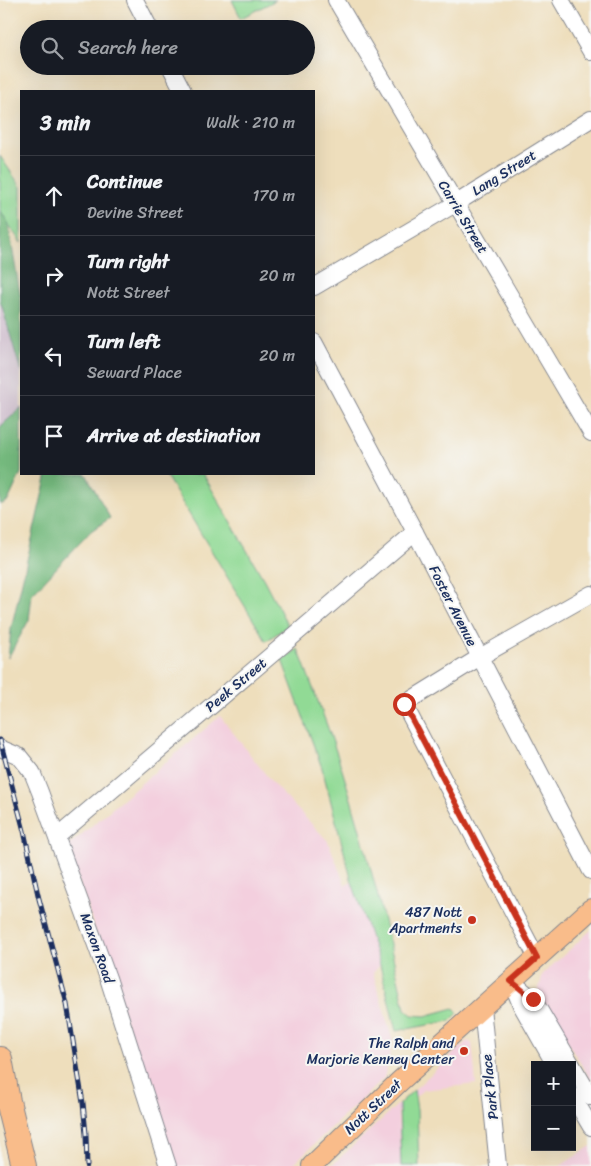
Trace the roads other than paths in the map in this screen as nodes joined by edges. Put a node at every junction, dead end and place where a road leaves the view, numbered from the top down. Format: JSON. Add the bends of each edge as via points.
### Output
{"nodes":[{"id":1,"x":135,"y":0,"type":"edge"},
{"id":2,"x":336,"y":0,"type":"edge"},
{"id":3,"x":561,"y":0,"type":"edge"},
{"id":4,"x":145,"y":20,"type":"edge"},
{"id":5,"x":591,"y":52,"type":"edge"},
{"id":6,"x":175,"y":75,"type":"edge"},
{"id":7,"x":182,"y":90,"type":"edge"},
{"id":8,"x":591,"y":119,"type":"edge"},
{"id":9,"x":455,"y":204,"type":"junction"},
{"id":10,"x":315,"y":286,"type":"edge"},
{"id":11,"x":315,"y":344,"type":"edge"},
{"id":12,"x":591,"y":433,"type":"edge"},
{"id":13,"x":415,"y":532,"type":"junction"},
{"id":14,"x":591,"y":594,"type":"edge"},
{"id":15,"x":480,"y":657,"type":"junction"},
{"id":16,"x":0,"y":748,"type":"edge"},
{"id":17,"x":57,"y":837,"type":"junction"},
{"id":18,"x":591,"y":870,"type":"edge"},
{"id":19,"x":591,"y":909,"type":"edge"},
{"id":20,"x":537,"y":958,"type":"junction"},
{"id":21,"x":511,"y":981,"type":"junction"},
{"id":22,"x":482,"y":1008,"type":"junction"},
{"id":23,"x":0,"y":1059,"type":"edge"},
{"id":24,"x":553,"y":1061,"type":"edge"},
{"id":25,"x":570,"y":1061,"type":"edge"},
{"id":26,"x":576,"y":1072,"type":"edge"},
{"id":27,"x":591,"y":1097,"type":"edge"},
{"id":28,"x":576,"y":1102,"type":"edge"},
{"id":29,"x":591,"y":1127,"type":"edge"},
{"id":30,"x":24,"y":1166,"type":"edge"},
{"id":31,"x":168,"y":1166,"type":"edge"},
{"id":32,"x":312,"y":1166,"type":"edge"},
{"id":33,"x":498,"y":1166,"type":"edge"}],
"edges":[{"from":1,"to":4,"type":"street"},
{"from":2,"to":9,"type":"street","name":"Carrie Street"},
{"from":3,"to":5,"type":"street"},
{"from":6,"to":7,"type":"street"},
{"from":8,"to":9,"type":"street","name":"Lang Street"},
{"from":9,"to":10,"type":"street","name":"Lang Street"},
{"from":9,"to":12,"type":"street","name":"Carrie Street"},
{"from":11,"to":13,"type":"street","name":"Foster Avenue"},
{"from":13,"to":15,"type":"street","name":"Foster Avenue"},
{"from":13,"to":17,"type":"street","name":"Peek Street"},
{"from":14,"to":15,"type":"street"},
{"from":15,"to":18,"type":"street","name":"Foster Avenue"},
{"from":15,"to":20,"type":"street","via":[[404,704]]},
{"from":16,"to":17,"type":"street","name":"Maxon Road","via":[[19,756],[32,772]]},
{"from":17,"to":31,"type":"street","name":"Maxon Road","via":[[108,978]]},
{"from":19,"to":20,"type":"main road","name":"Nott Street"},
{"from":20,"to":21,"type":"main road","name":"Nott Street"},
{"from":21,"to":22,"type":"main road","name":"Nott Street"},
{"from":21,"to":24,"type":"street"},
{"from":21,"to":25,"type":"street","via":[[533,999]]},
{"from":22,"to":32,"type":"main road","name":"Nott Street"},
{"from":22,"to":33,"type":"street","name":"Park Place"},
{"from":23,"to":30,"type":"highway"},
{"from":26,"to":27,"type":"street"},
{"from":28,"to":29,"type":"street"}]}
